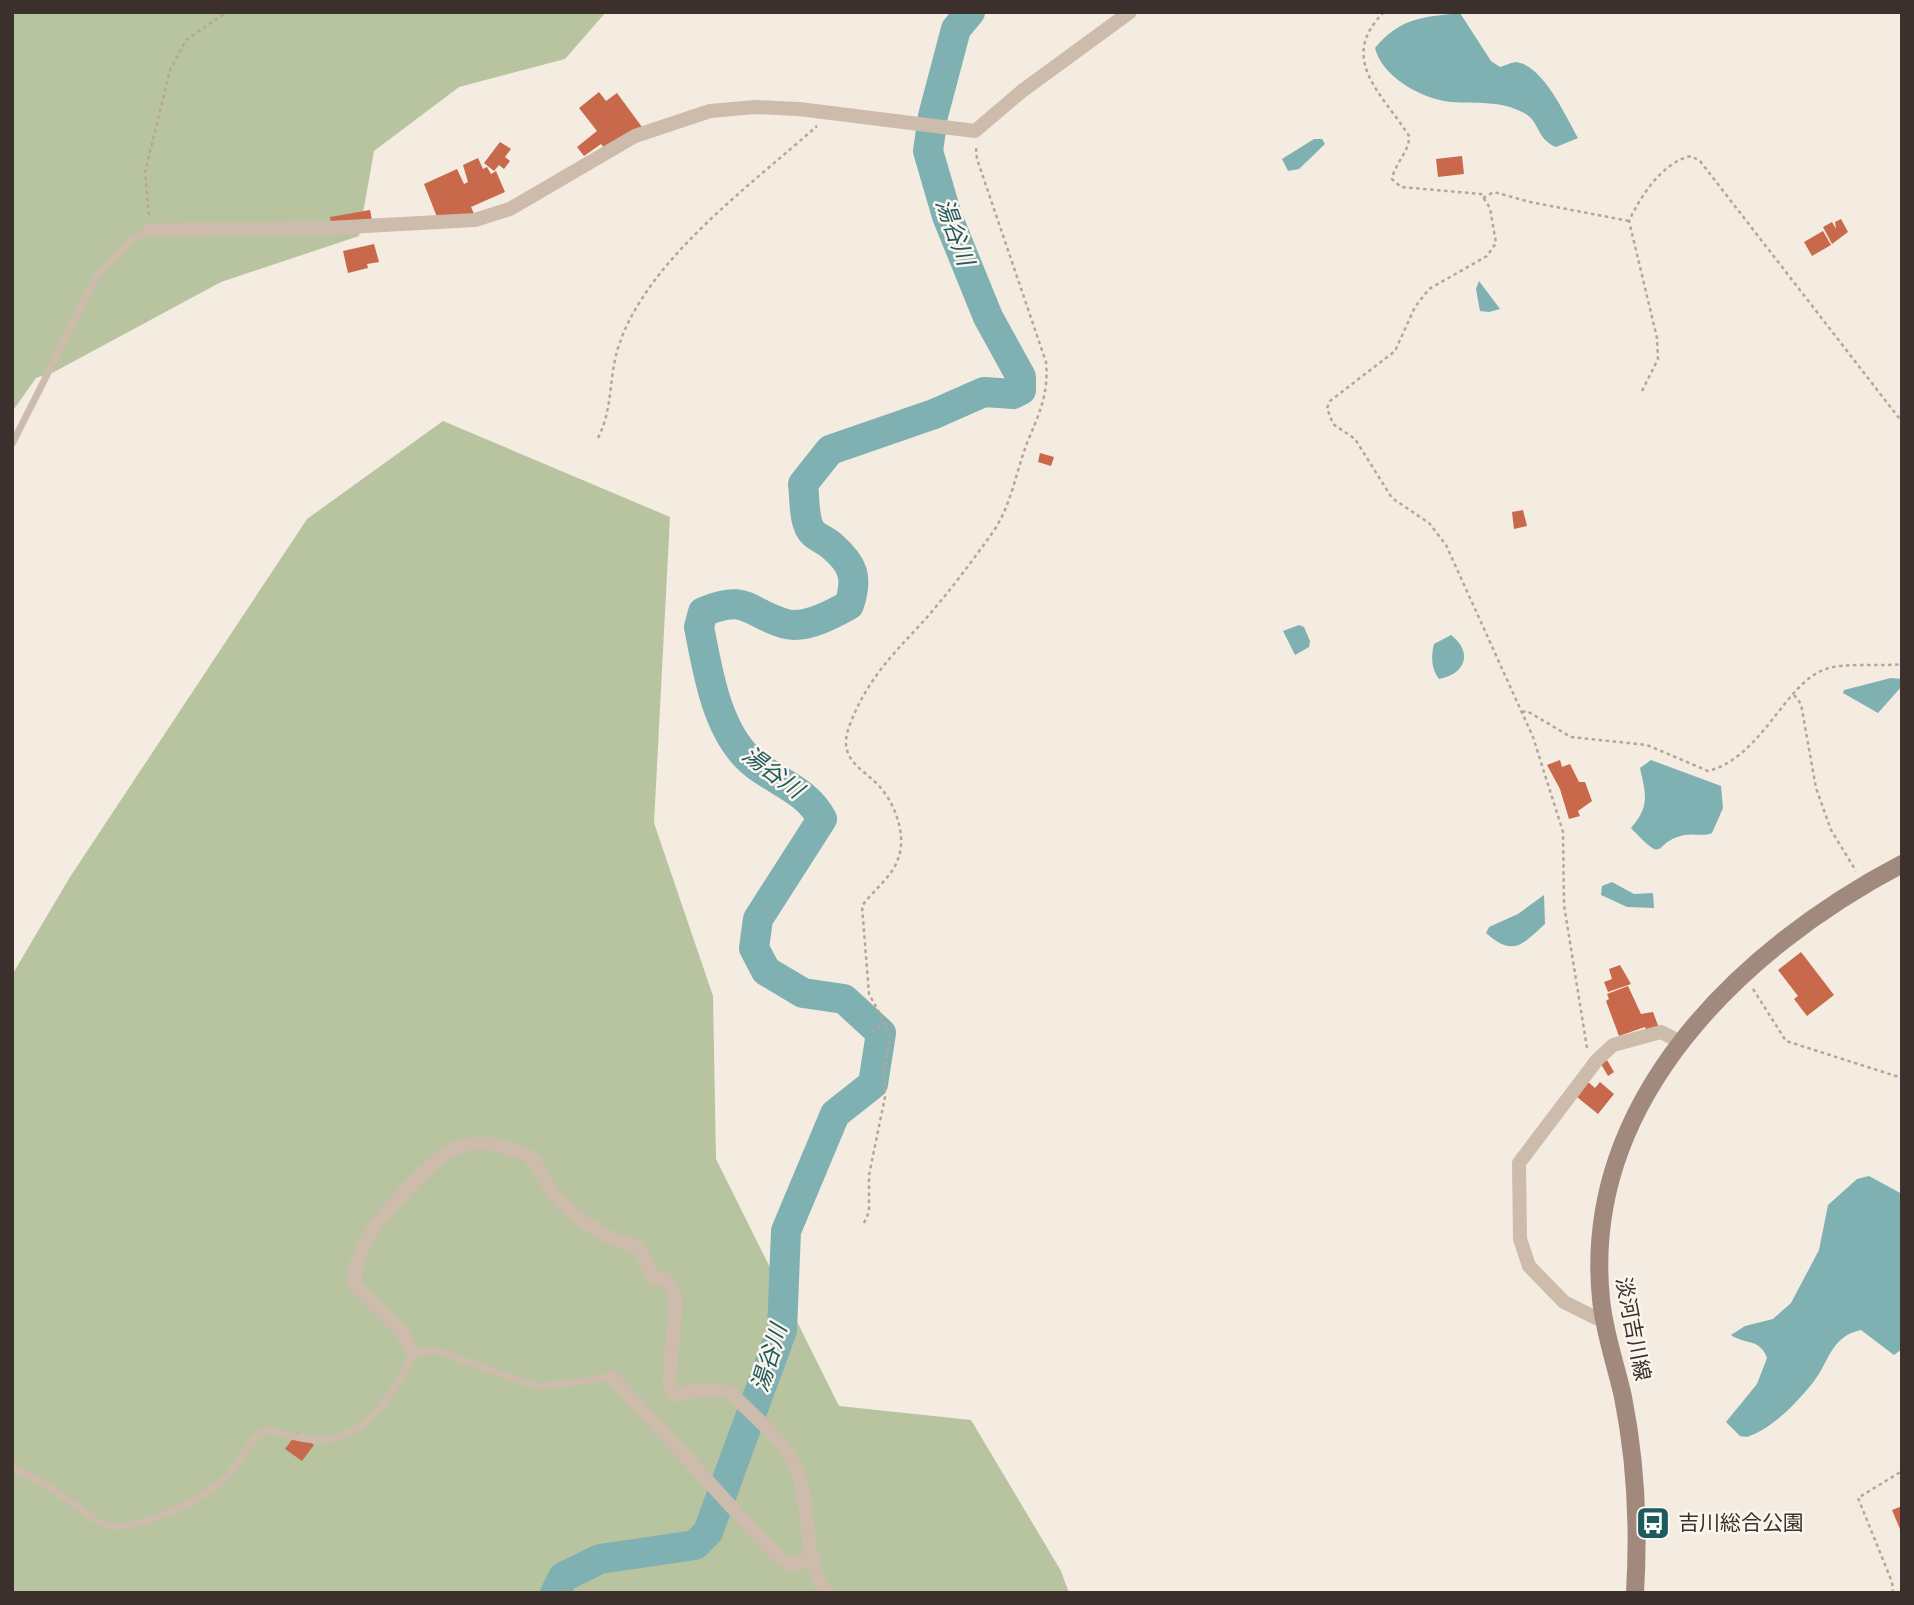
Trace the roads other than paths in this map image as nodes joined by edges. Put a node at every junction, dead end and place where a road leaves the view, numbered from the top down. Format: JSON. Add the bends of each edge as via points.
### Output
{"nodes":[{"id":1,"x":1130,"y":12,"type":"edge"},
{"id":2,"x":150,"y":230,"type":"joint"},
{"id":3,"x":12,"y":444,"type":"edge"},
{"id":4,"x":1902,"y":864,"type":"edge"},
{"id":5,"x":1681,"y":1042,"type":"junction"},
{"id":6,"x":1604,"y":1317,"type":"junction"},
{"id":7,"x":413,"y":1353,"type":"junction"},
{"id":8,"x":612,"y":1377,"type":"joint"},
{"id":9,"x":12,"y":1467,"type":"edge"},
{"id":10,"x":814,"y":1559,"type":"junction"},
{"id":11,"x":826,"y":1593,"type":"edge"},
{"id":12,"x":1634,"y":1593,"type":"edge"}],
"edges":[{"from":1,"to":2,"type":"street","via":[[975,131],[766,108],[709,111],[635,136],[510,209],[475,220],[329,228]]},
{"from":2,"to":3,"type":"lane","via":[[133,238],[97,276]]},
{"from":4,"to":5,"type":"main road","name":"淡河吉川線","via":[[1863,884],[1743,975]]},
{"from":5,"to":6,"type":"main road","name":"淡河吉川線","via":[[1629,1124],[1611,1171],[1601,1214],[1598,1264]]},
{"from":5,"to":6,"type":"street","via":[[1661,1032],[1613,1045],[1519,1163],[1520,1239],[1529,1266],[1564,1301],[1596,1318]]},
{"from":6,"to":12,"type":"main road","name":"淡河吉川線","via":[[1631,1443],[1637,1531]]},
{"from":7,"to":8,"type":"lane","via":[[435,1350],[538,1387]]},
{"from":7,"to":9,"type":"lane","via":[[399,1382],[372,1417],[348,1433],[324,1440],[266,1430],[253,1438],[237,1467],[218,1485],[166,1513],[125,1528],[103,1524],[38,1478]]},
{"from":7,"to":10,"type":"street","via":[[403,1333],[354,1284],[358,1254],[369,1233],[417,1178],[461,1145],[489,1142],[528,1155],[568,1207],[608,1236],[639,1247],[654,1279],[665,1279],[676,1303],[668,1381],[674,1395],[730,1392],[779,1444],[801,1480]]},
{"from":8,"to":10,"type":"street","via":[[774,1553],[790,1565]]},
{"from":10,"to":11,"type":"street"}]}
